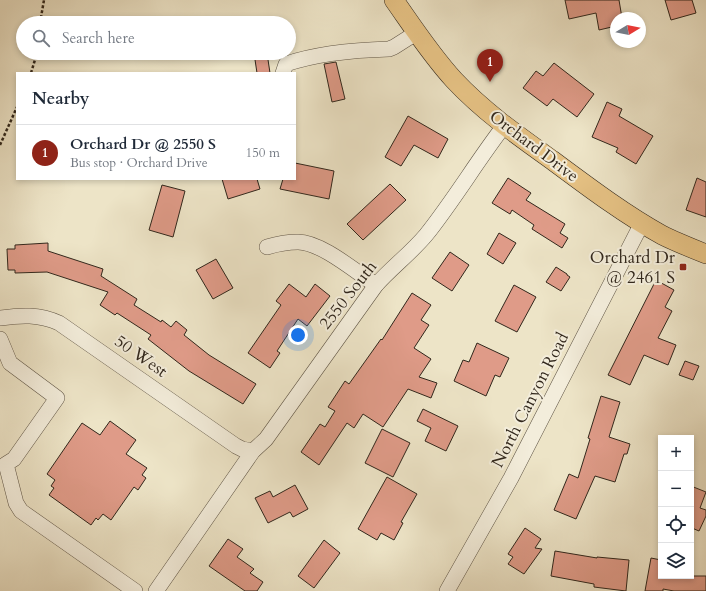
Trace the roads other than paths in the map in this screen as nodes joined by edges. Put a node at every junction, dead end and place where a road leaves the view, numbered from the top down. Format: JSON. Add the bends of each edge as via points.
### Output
{"nodes":[{"id":1,"x":394,"y":0,"type":"edge"},
{"id":2,"x":416,"y":33,"type":"junction"},
{"id":3,"x":283,"y":72,"type":"edge"},
{"id":4,"x":504,"y":126,"type":"junction"},
{"id":5,"x":642,"y":223,"type":"junction"},
{"id":6,"x":267,"y":247,"type":"dead end"},
{"id":7,"x":706,"y":254,"type":"edge"},
{"id":8,"x":376,"y":285,"type":"junction"},
{"id":9,"x":0,"y":318,"type":"edge"},
{"id":10,"x":0,"y":339,"type":"edge"},
{"id":11,"x":253,"y":451,"type":"junction"},
{"id":12,"x":451,"y":590,"type":"edge"},
{"id":13,"x":136,"y":591,"type":"edge"},
{"id":14,"x":156,"y":591,"type":"edge"}],
"edges":[{"from":1,"to":2,"type":"main road","name":"Orchard Drive"},
{"from":2,"to":3,"type":"street","via":[[389,49],[300,59],[286,64]]},
{"from":2,"to":4,"type":"main road","name":"Orchard Drive","via":[[454,80]]},
{"from":4,"to":5,"type":"main road","name":"Orchard Drive"},
{"from":4,"to":8,"type":"street","name":"2550 South","via":[[427,234]]},
{"from":5,"to":7,"type":"main road","name":"Orchard Drive","via":[[663,236]]},
{"from":5,"to":12,"type":"street","name":"North Canyon Road"},
{"from":6,"to":8,"type":"street","via":[[284,243],[312,244]]},
{"from":8,"to":11,"type":"street","name":"2550 South","via":[[266,438]]},
{"from":9,"to":11,"type":"street","name":"50 West","via":[[32,315],[59,323],[236,446]]},
{"from":10,"to":13,"type":"street","via":[[10,363],[57,398],[14,459],[6,464],[16,503],[21,511]]},
{"from":11,"to":14,"type":"street","name":"2550 South"}]}
